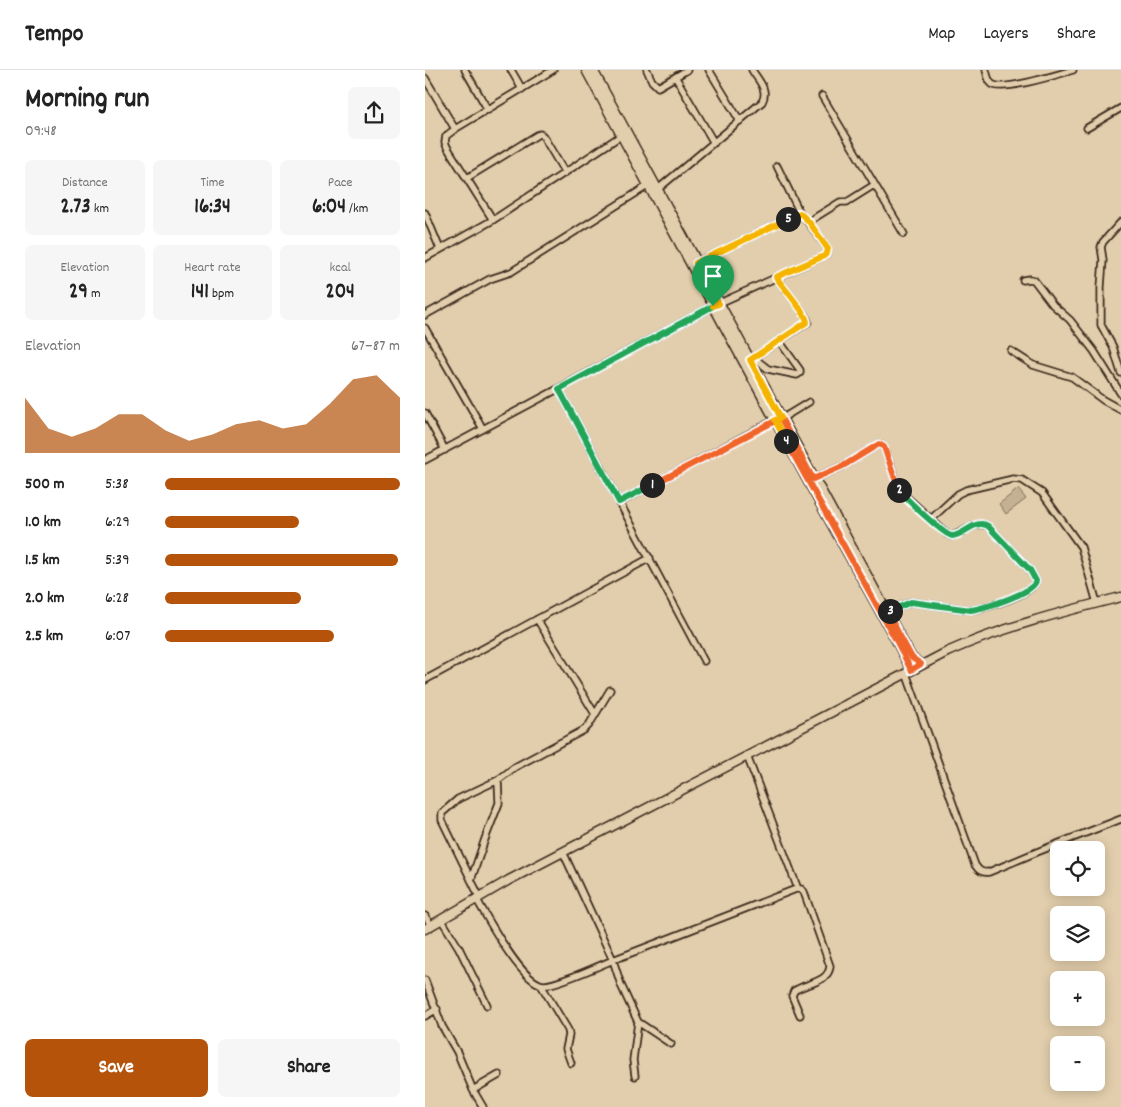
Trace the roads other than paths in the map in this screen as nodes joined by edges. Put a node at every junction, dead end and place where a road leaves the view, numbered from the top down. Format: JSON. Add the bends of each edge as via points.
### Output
{"nodes":[{"id":1,"x":465,"y":70,"type":"edge"},
{"id":2,"x":511,"y":70,"type":"edge"},
{"id":3,"x":553,"y":70,"type":"edge"},
{"id":4,"x":586,"y":70,"type":"edge"},
{"id":5,"x":593,"y":70,"type":"edge"},
{"id":6,"x":647,"y":70,"type":"edge"},
{"id":7,"x":687,"y":70,"type":"edge"},
{"id":8,"x":709,"y":70,"type":"edge"},
{"id":9,"x":752,"y":70,"type":"edge"},
{"id":10,"x":986,"y":70,"type":"edge"},
{"id":11,"x":1073,"y":70,"type":"edge"},
{"id":12,"x":425,"y":78,"type":"edge"},
{"id":13,"x":676,"y":78,"type":"junction"},
{"id":14,"x":522,"y":89,"type":"junction"},
{"id":15,"x":822,"y":96,"type":"dead end"},
{"id":16,"x":1121,"y":108,"type":"edge"},
{"id":17,"x":488,"y":110,"type":"junction"},
{"id":18,"x":740,"y":122,"type":"junction"},
{"id":19,"x":1087,"y":128,"type":"dead end"},
{"id":20,"x":455,"y":129,"type":"junction"},
{"id":21,"x":622,"y":135,"type":"junction"},
{"id":22,"x":714,"y":143,"type":"junction"},
{"id":23,"x":777,"y":166,"type":"dead end"},
{"id":24,"x":565,"y":173,"type":"junction"},
{"id":25,"x":467,"y":178,"type":"junction"},
{"id":26,"x":649,"y":185,"type":"junction"},
{"id":27,"x":874,"y":185,"type":"junction"},
{"id":28,"x":658,"y":189,"type":"junction"},
{"id":29,"x":425,"y":213,"type":"edge"},
{"id":30,"x":800,"y":213,"type":"junction"},
{"id":31,"x":493,"y":220,"type":"junction"},
{"id":32,"x":809,"y":222,"type":"junction"},
{"id":33,"x":1121,"y":222,"type":"edge"},
{"id":34,"x":904,"y":234,"type":"dead end"},
{"id":35,"x":440,"y":249,"type":"junction"},
{"id":36,"x":425,"y":258,"type":"edge"},
{"id":37,"x":696,"y":263,"type":"junction"},
{"id":38,"x":776,"y":277,"type":"junction"},
{"id":39,"x":1023,"y":280,"type":"dead end"},
{"id":40,"x":716,"y":305,"type":"junction"},
{"id":41,"x":425,"y":315,"type":"edge"},
{"id":42,"x":425,"y":328,"type":"edge"},
{"id":43,"x":780,"y":342,"type":"junction"},
{"id":44,"x":1011,"y":350,"type":"dead end"},
{"id":45,"x":752,"y":359,"type":"junction"},
{"id":46,"x":1121,"y":373,"type":"edge"},
{"id":47,"x":559,"y":389,"type":"junction"},
{"id":48,"x":1121,"y":394,"type":"edge"},
{"id":49,"x":809,"y":402,"type":"dead end"},
{"id":50,"x":1121,"y":410,"type":"edge"},
{"id":51,"x":425,"y":414,"type":"edge"},
{"id":52,"x":778,"y":419,"type":"junction"},
{"id":53,"x":483,"y":429,"type":"junction"},
{"id":54,"x":445,"y":450,"type":"junction"},
{"id":55,"x":425,"y":460,"type":"edge"},
{"id":56,"x":813,"y":479,"type":"junction"},
{"id":57,"x":619,"y":502,"type":"junction"},
{"id":58,"x":930,"y":520,"type":"junction"},
{"id":59,"x":650,"y":558,"type":"junction"},
{"id":60,"x":1121,"y":597,"type":"edge"},
{"id":61,"x":1097,"y":603,"type":"junction"},
{"id":62,"x":887,"y":612,"type":"junction"},
{"id":63,"x":537,"y":619,"type":"junction"},
{"id":64,"x":704,"y":661,"type":"dead end"},
{"id":65,"x":921,"y":664,"type":"junction"},
{"id":66,"x":908,"y":672,"type":"junction"},
{"id":67,"x":425,"y":680,"type":"edge"},
{"id":68,"x":610,"y":690,"type":"dead end"},
{"id":69,"x":595,"y":714,"type":"junction"},
{"id":70,"x":747,"y":756,"type":"junction"},
{"id":71,"x":498,"y":780,"type":"junction"},
{"id":72,"x":1121,"y":819,"type":"edge"},
{"id":73,"x":563,"y":852,"type":"junction"},
{"id":74,"x":471,"y":880,"type":"junction"},
{"id":75,"x":798,"y":889,"type":"junction"},
{"id":76,"x":477,"y":897,"type":"junction"},
{"id":77,"x":425,"y":916,"type":"edge"},
{"id":78,"x":441,"y":919,"type":"junction"},
{"id":79,"x":428,"y":927,"type":"edge"},
{"id":80,"x":613,"y":960,"type":"junction"},
{"id":81,"x":425,"y":980,"type":"edge"},
{"id":82,"x":541,"y":985,"type":"junction"},
{"id":83,"x":487,"y":1005,"type":"dead end"},
{"id":84,"x":437,"y":1010,"type":"junction"},
{"id":85,"x":799,"y":1015,"type":"dead end"},
{"id":86,"x":425,"y":1016,"type":"edge"},
{"id":87,"x":638,"y":1022,"type":"junction"},
{"id":88,"x":671,"y":1044,"type":"dead end"},
{"id":89,"x":571,"y":1062,"type":"dead end"},
{"id":90,"x":499,"y":1075,"type":"dead end"},
{"id":91,"x":635,"y":1076,"type":"dead end"},
{"id":92,"x":473,"y":1090,"type":"junction"},
{"id":93,"x":483,"y":1107,"type":"edge"}],
"edges":[{"from":1,"to":17,"type":"street"},
{"from":2,"to":14,"type":"street"},
{"from":3,"to":14,"type":"street"},
{"from":4,"to":21,"type":"street"},
{"from":5,"to":28,"type":"street"},
{"from":6,"to":13,"type":"street","via":[[658,86]]},
{"from":7,"to":13,"type":"street"},
{"from":8,"to":18,"type":"street"},
{"from":9,"to":18,"type":"street","via":[[764,89],[765,98]]},
{"from":10,"to":11,"type":"street","via":[[989,82],[998,87],[1027,83]]},
{"from":12,"to":20,"type":"street"},
{"from":13,"to":22,"type":"street"},
{"from":14,"to":17,"type":"street"},
{"from":15,"to":27,"type":"street"},
{"from":16,"to":19,"type":"street"},
{"from":17,"to":20,"type":"street"},
{"from":18,"to":22,"type":"street"},
{"from":20,"to":25,"type":"street","via":[[446,136],[445,142]]},
{"from":21,"to":24,"type":"street"},
{"from":21,"to":26,"type":"street"},
{"from":22,"to":28,"type":"street"},
{"from":23,"to":30,"type":"street"},
{"from":24,"to":25,"type":"street","via":[[543,136],[537,134]]},
{"from":24,"to":31,"type":"street"},
{"from":25,"to":31,"type":"street"},
{"from":26,"to":40,"type":"street"},
{"from":26,"to":41,"type":"street","via":[[511,272],[490,279]]},
{"from":27,"to":32,"type":"street"},
{"from":27,"to":34,"type":"street"},
{"from":28,"to":37,"type":"street"},
{"from":29,"to":35,"type":"street"},
{"from":30,"to":32,"type":"street"},
{"from":30,"to":37,"type":"street"},
{"from":31,"to":35,"type":"street"},
{"from":32,"to":38,"type":"street","via":[[828,249],[827,253]]},
{"from":33,"to":46,"type":"street","via":[[1101,247],[1101,324]]},
{"from":35,"to":36,"type":"street"},
{"from":37,"to":40,"type":"street"},
{"from":38,"to":40,"type":"street"},
{"from":38,"to":43,"type":"street","via":[[808,319],[806,324]]},
{"from":39,"to":48,"type":"street","via":[[1034,280],[1053,305],[1071,320],[1095,351]]},
{"from":40,"to":45,"type":"street"},
{"from":40,"to":47,"type":"street"},
{"from":40,"to":52,"type":"street"},
{"from":42,"to":53,"type":"street"},
{"from":43,"to":45,"type":"street"},
{"from":43,"to":45,"type":"street","via":[[800,370],[797,375],[768,369]]},
{"from":44,"to":50,"type":"street","via":[[1033,365],[1072,377]]},
{"from":45,"to":52,"type":"street"},
{"from":47,"to":53,"type":"street"},
{"from":47,"to":57,"type":"street"},
{"from":49,"to":52,"type":"street"},
{"from":51,"to":54,"type":"street"},
{"from":52,"to":56,"type":"street"},
{"from":52,"to":57,"type":"street"},
{"from":52,"to":66,"type":"street"},
{"from":53,"to":54,"type":"street"},
{"from":54,"to":55,"type":"street"},
{"from":56,"to":58,"type":"street","via":[[843,466],[879,444],[884,447],[899,491]]},
{"from":56,"to":62,"type":"street"},
{"from":57,"to":59,"type":"street"},
{"from":58,"to":61,"type":"street","via":[[966,490],[1013,479],[1022,480],[1042,493],[1081,547]]},
{"from":58,"to":62,"type":"street","via":[[951,536],[977,524],[988,526],[1035,576],[1035,584],[1011,598],[971,610],[911,602]]},
{"from":59,"to":63,"type":"street"},
{"from":59,"to":64,"type":"street"},
{"from":60,"to":61,"type":"street"},
{"from":61,"to":65,"type":"street","via":[[984,636]]},
{"from":62,"to":65,"type":"street","via":[[912,658]]},
{"from":63,"to":67,"type":"street"},
{"from":63,"to":69,"type":"street"},
{"from":65,"to":66,"type":"street"},
{"from":66,"to":70,"type":"street"},
{"from":66,"to":72,"type":"street","via":[[975,865],[983,873]]},
{"from":68,"to":69,"type":"street"},
{"from":69,"to":71,"type":"street","via":[[579,734],[515,767]]},
{"from":70,"to":73,"type":"street"},
{"from":70,"to":75,"type":"street"},
{"from":71,"to":74,"type":"street","via":[[499,803]]},
{"from":71,"to":74,"type":"street","via":[[458,799],[442,812],[442,820]]},
{"from":73,"to":76,"type":"street"},
{"from":73,"to":80,"type":"street"},
{"from":74,"to":76,"type":"street"},
{"from":75,"to":80,"type":"street"},
{"from":75,"to":85,"type":"street","via":[[804,892],[830,966],[825,977],[794,991],[792,996]]},
{"from":76,"to":78,"type":"street"},
{"from":76,"to":82,"type":"street","via":[[513,958],[529,978]]},
{"from":77,"to":79,"type":"street"},
{"from":78,"to":79,"type":"street"},
{"from":78,"to":83,"type":"street"},
{"from":80,"to":82,"type":"street"},
{"from":80,"to":87,"type":"street"},
{"from":81,"to":84,"type":"street"},
{"from":82,"to":89,"type":"street","via":[[568,1030],[566,1049]]},
{"from":84,"to":86,"type":"street"},
{"from":84,"to":92,"type":"street"},
{"from":87,"to":88,"type":"street"},
{"from":87,"to":91,"type":"street","via":[[633,1063]]},
{"from":90,"to":92,"type":"street"},
{"from":92,"to":93,"type":"street"}]}
